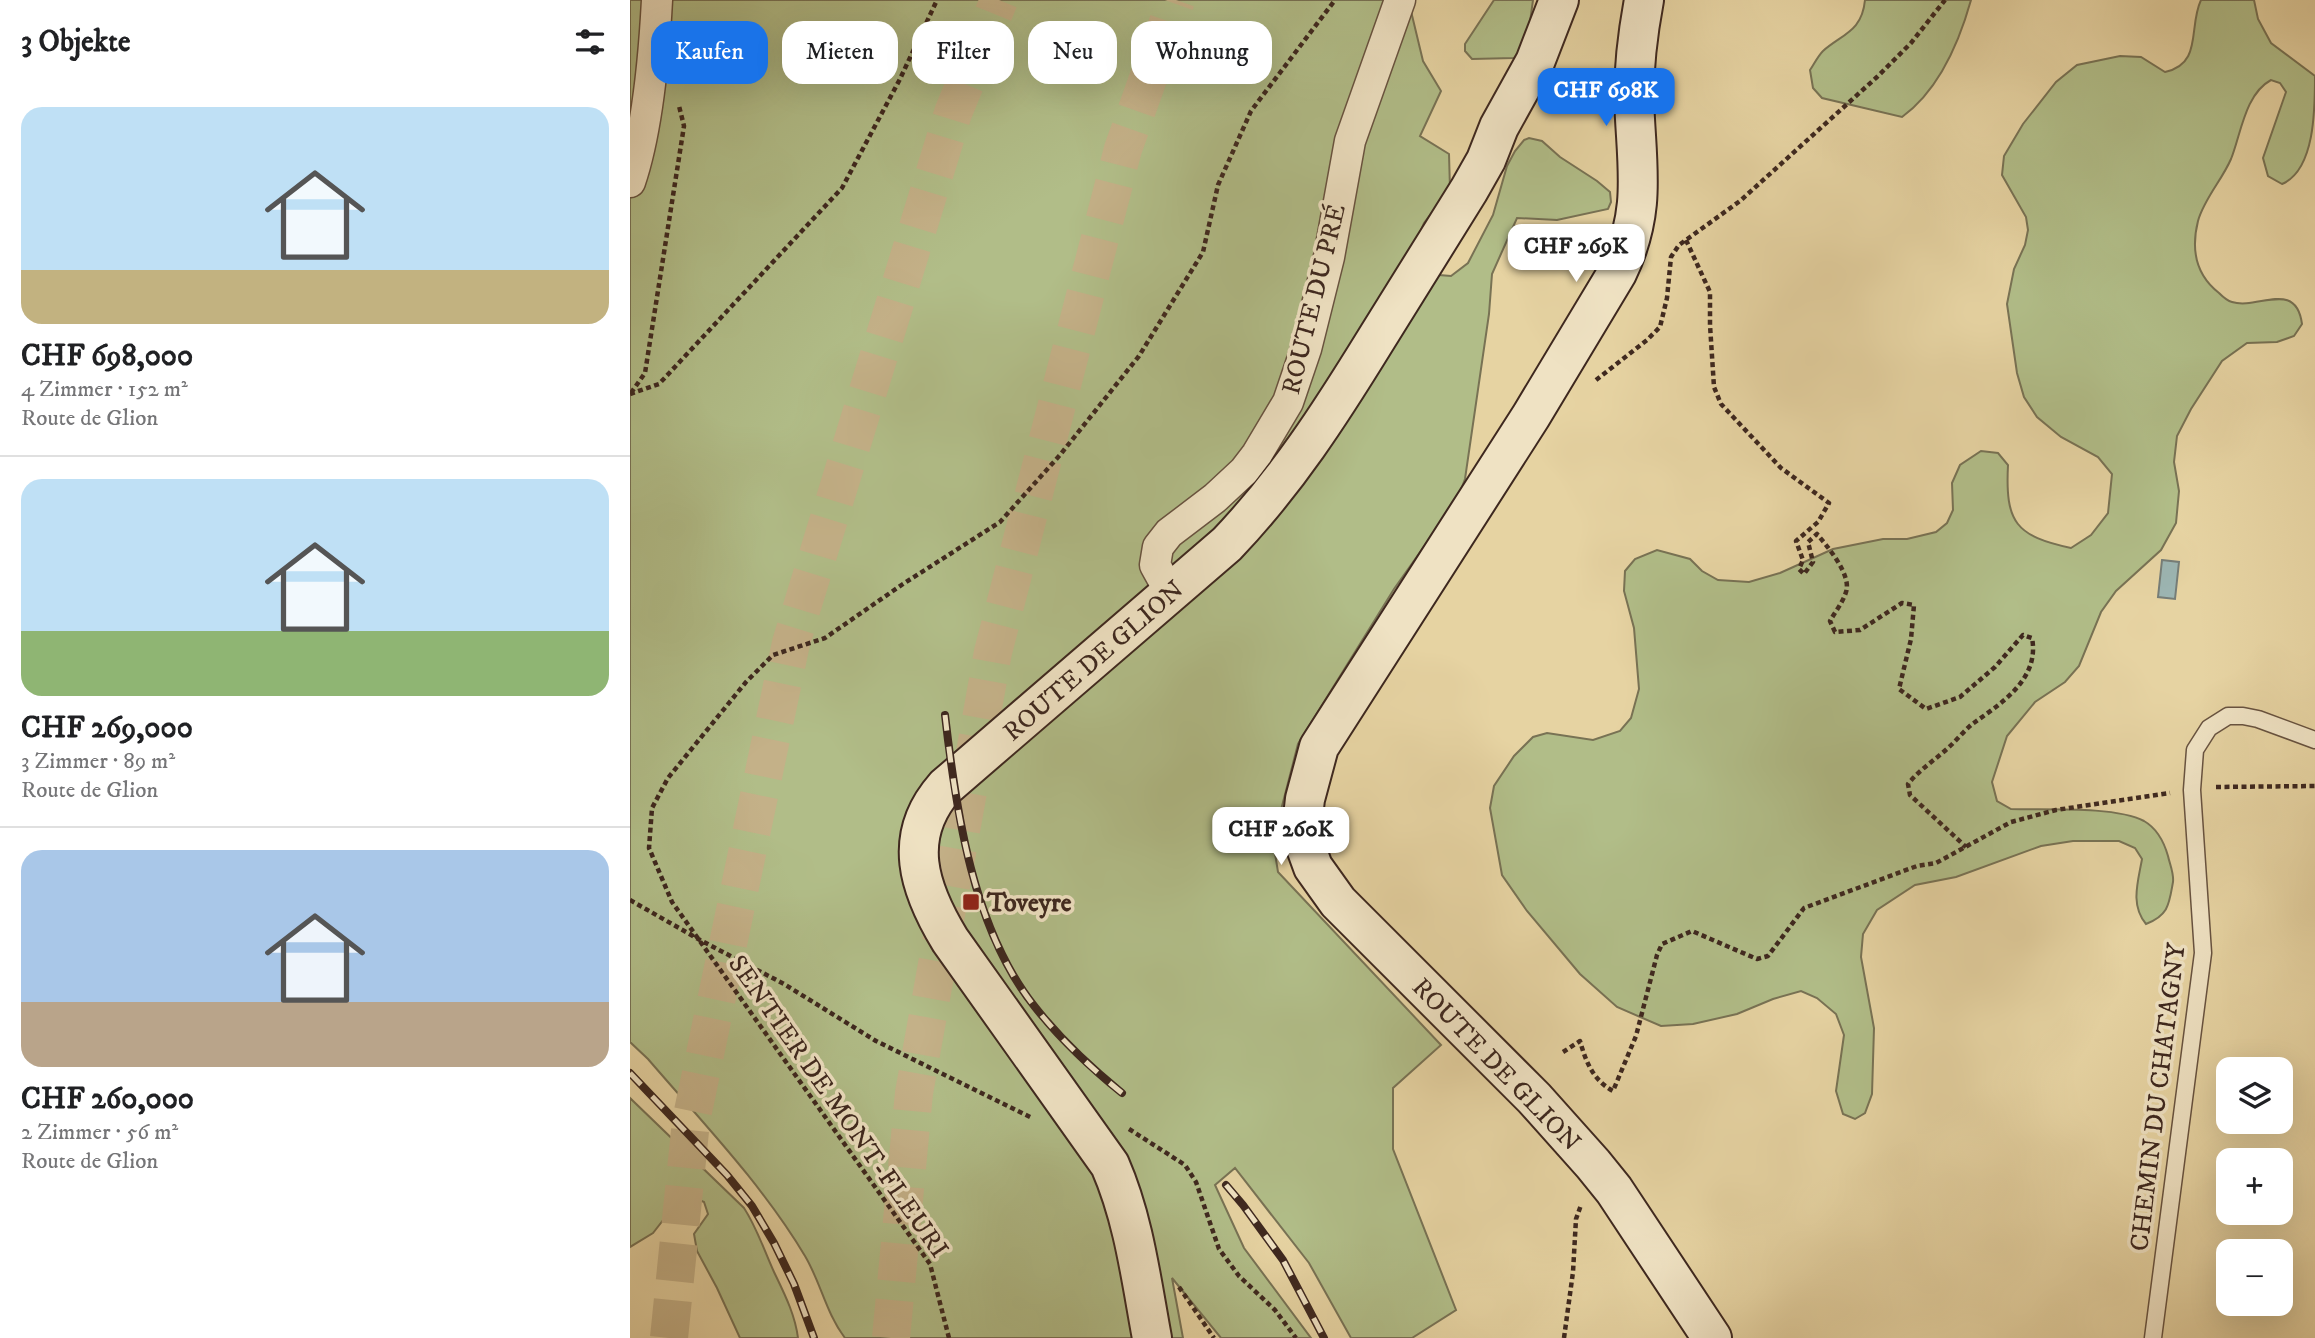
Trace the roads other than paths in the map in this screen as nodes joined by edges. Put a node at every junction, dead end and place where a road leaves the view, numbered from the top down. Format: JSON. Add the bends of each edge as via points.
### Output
{"nodes":[{"id":1,"x":657,"y":0,"type":"edge"},
{"id":2,"x":1400,"y":0,"type":"edge"},
{"id":3,"x":1559,"y":0,"type":"edge"},
{"id":4,"x":1644,"y":0,"type":"edge"},
{"id":5,"x":630,"y":182,"type":"edge"},
{"id":6,"x":1171,"y":594,"type":"junction"},
{"id":7,"x":2315,"y":740,"type":"edge"},
{"id":8,"x":1152,"y":1338,"type":"edge"},
{"id":9,"x":1712,"y":1338,"type":"edge"},
{"id":10,"x":2153,"y":1338,"type":"edge"}],
"edges":[{"from":1,"to":5,"type":"street","via":[[638,159]]},
{"from":2,"to":6,"type":"street","name":"ROUTE DU PRÉ","via":[[1350,141],[1324,275],[1288,402],[1244,471],[1158,547],[1156,565]]},
{"from":3,"to":6,"type":"street","name":"ROUTE DE GLION","via":[[1486,160],[1331,412],[1261,509]]},
{"from":4,"to":9,"type":"street","name":"ROUTE DE GLION","via":[[1634,69],[1637,214],[1627,253],[1531,416],[1319,747],[1301,834],[1313,867],[1338,902],[1534,1098],[1600,1172]]},
{"from":6,"to":8,"type":"street","name":"ROUTE DE GLION","via":[[945,787],[932,802],[918,842],[924,886],[937,918],[1110,1165],[1133,1232]]},
{"from":7,"to":10,"type":"lane","name":"CHEMIN DU CHATAGNY","via":[[2258,719],[2228,716],[2209,728],[2195,750],[2192,790],[2203,953]]}]}
